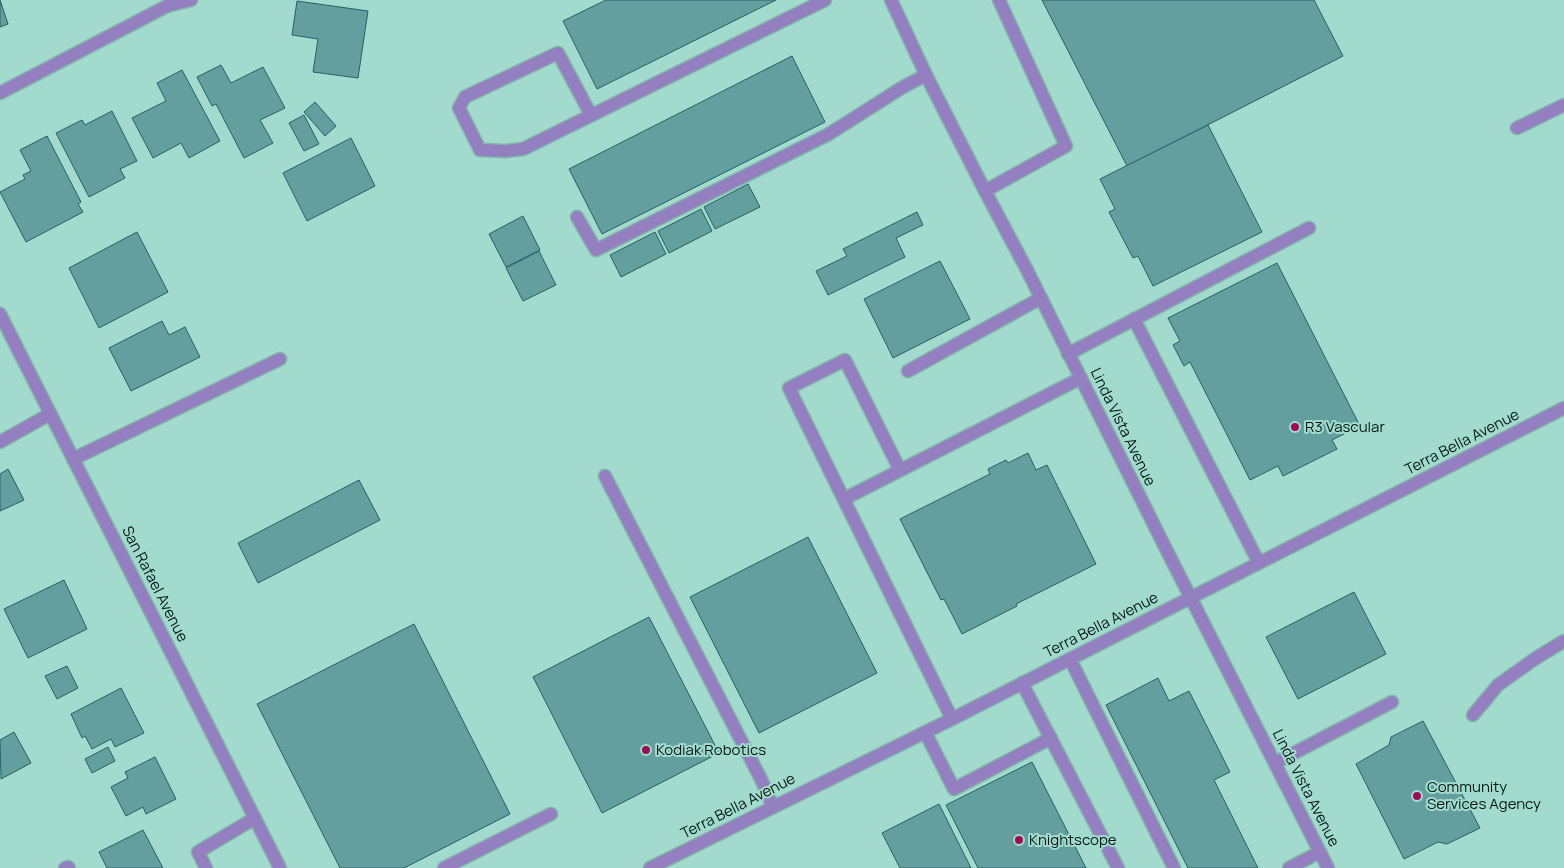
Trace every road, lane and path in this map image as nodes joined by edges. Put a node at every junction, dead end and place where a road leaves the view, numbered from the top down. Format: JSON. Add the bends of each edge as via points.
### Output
{"nodes":[{"id":1,"x":191,"y":0,"type":"edge"},
{"id":2,"x":825,"y":0,"type":"edge"},
{"id":3,"x":891,"y":0,"type":"edge"},
{"id":4,"x":1000,"y":0,"type":"edge"},
{"id":5,"x":926,"y":75,"type":"junction"},
{"id":6,"x":0,"y":93,"type":"edge"},
{"id":7,"x":1564,"y":105,"type":"edge"},
{"id":8,"x":591,"y":115,"type":"junction"},
{"id":9,"x":1517,"y":128,"type":"dead end"},
{"id":10,"x":984,"y":191,"type":"junction"},
{"id":11,"x":577,"y":217,"type":"dead end"},
{"id":12,"x":1309,"y":228,"type":"dead end"},
{"id":13,"x":1041,"y":298,"type":"junction"},
{"id":14,"x":0,"y":314,"type":"edge"},
{"id":15,"x":1134,"y":319,"type":"junction"},
{"id":16,"x":1068,"y":354,"type":"junction"},
{"id":17,"x":280,"y":359,"type":"dead end"},
{"id":18,"x":908,"y":371,"type":"dead end"},
{"id":19,"x":1081,"y":378,"type":"junction"},
{"id":20,"x":1564,"y":408,"type":"edge"},
{"id":21,"x":50,"y":414,"type":"junction"},
{"id":22,"x":0,"y":442,"type":"edge"},
{"id":23,"x":74,"y":459,"type":"junction"},
{"id":24,"x":900,"y":470,"type":"junction"},
{"id":25,"x":604,"y":476,"type":"dead end"},
{"id":26,"x":844,"y":499,"type":"junction"},
{"id":27,"x":1260,"y":563,"type":"junction"},
{"id":28,"x":1191,"y":598,"type":"junction"},
{"id":29,"x":1564,"y":641,"type":"edge"},
{"id":30,"x":1070,"y":659,"type":"junction"},
{"id":31,"x":1022,"y":683,"type":"junction"},
{"id":32,"x":1392,"y":702,"type":"dead end"},
{"id":33,"x":1473,"y":715,"type":"dead end"},
{"id":34,"x":952,"y":719,"type":"junction"},
{"id":35,"x":925,"y":732,"type":"junction"},
{"id":36,"x":1051,"y":738,"type":"junction"},
{"id":37,"x":1275,"y":763,"type":"junction"},
{"id":38,"x":773,"y":807,"type":"junction"},
{"id":39,"x":551,"y":814,"type":"dead end"},
{"id":40,"x":255,"y":818,"type":"junction"},
{"id":41,"x":1320,"y":852,"type":"junction"},
{"id":42,"x":206,"y":868,"type":"edge"},
{"id":43,"x":280,"y":868,"type":"edge"},
{"id":44,"x":444,"y":868,"type":"edge"},
{"id":45,"x":650,"y":868,"type":"edge"},
{"id":46,"x":1118,"y":868,"type":"edge"},
{"id":47,"x":1174,"y":868,"type":"edge"},
{"id":48,"x":1290,"y":868,"type":"edge"},
{"id":49,"x":1328,"y":868,"type":"edge"}],
"edges":[{"from":1,"to":6,"type":"street","via":[[167,6]]},
{"from":2,"to":8,"type":"street"},
{"from":3,"to":5,"type":"street","name":"Linda Vista Avenue"},
{"from":4,"to":10,"type":"street","via":[[1066,146]]},
{"from":5,"to":10,"type":"street","name":"Linda Vista Avenue"},
{"from":5,"to":11,"type":"street","via":[[829,134],[596,250]]},
{"from":7,"to":9,"type":"street"},
{"from":8,"to":8,"type":"street","via":[[523,148],[480,150],[460,108],[465,97],[558,53]]},
{"from":10,"to":13,"type":"street","name":"Linda Vista Avenue"},
{"from":12,"to":15,"type":"street"},
{"from":13,"to":16,"type":"street","name":"Linda Vista Avenue"},
{"from":13,"to":18,"type":"street"},
{"from":14,"to":21,"type":"street","name":"San Rafael Avenue"},
{"from":15,"to":16,"type":"street"},
{"from":15,"to":27,"type":"street"},
{"from":16,"to":19,"type":"street","name":"Linda Vista Avenue"},
{"from":17,"to":23,"type":"street"},
{"from":19,"to":24,"type":"street"},
{"from":19,"to":28,"type":"street","name":"Linda Vista Avenue"},
{"from":20,"to":27,"type":"street","name":"Terra Bella Avenue"},
{"from":21,"to":22,"type":"street"},
{"from":21,"to":23,"type":"street","name":"San Rafael Avenue"},
{"from":23,"to":40,"type":"street","name":"San Rafael Avenue"},
{"from":24,"to":26,"type":"street"},
{"from":24,"to":26,"type":"street","via":[[845,360],[789,388]]},
{"from":25,"to":38,"type":"street"},
{"from":26,"to":34,"type":"street"},
{"from":27,"to":28,"type":"street","name":"Terra Bella Avenue"},
{"from":28,"to":30,"type":"street","name":"Terra Bella Avenue"},
{"from":28,"to":37,"type":"street","name":"Linda Vista Avenue"},
{"from":29,"to":33,"type":"street","via":[[1498,685]]},
{"from":30,"to":31,"type":"street","name":"Terra Bella Avenue"},
{"from":30,"to":47,"type":"street"},
{"from":31,"to":34,"type":"street","name":"Terra Bella Avenue"},
{"from":31,"to":36,"type":"street"},
{"from":32,"to":37,"type":"street"},
{"from":34,"to":35,"type":"street","name":"Terra Bella Avenue"},
{"from":35,"to":36,"type":"street","via":[[954,789]]},
{"from":35,"to":38,"type":"street","name":"Terra Bella Avenue"},
{"from":36,"to":46,"type":"street"},
{"from":37,"to":41,"type":"street","name":"Linda Vista Avenue"},
{"from":38,"to":45,"type":"street","name":"Terra Bella Avenue"},
{"from":39,"to":44,"type":"street"},
{"from":40,"to":42,"type":"street","via":[[198,852]]},
{"from":40,"to":43,"type":"street","name":"San Rafael Avenue"},
{"from":41,"to":48,"type":"street"},
{"from":41,"to":49,"type":"street","name":"Linda Vista Avenue"}]}
